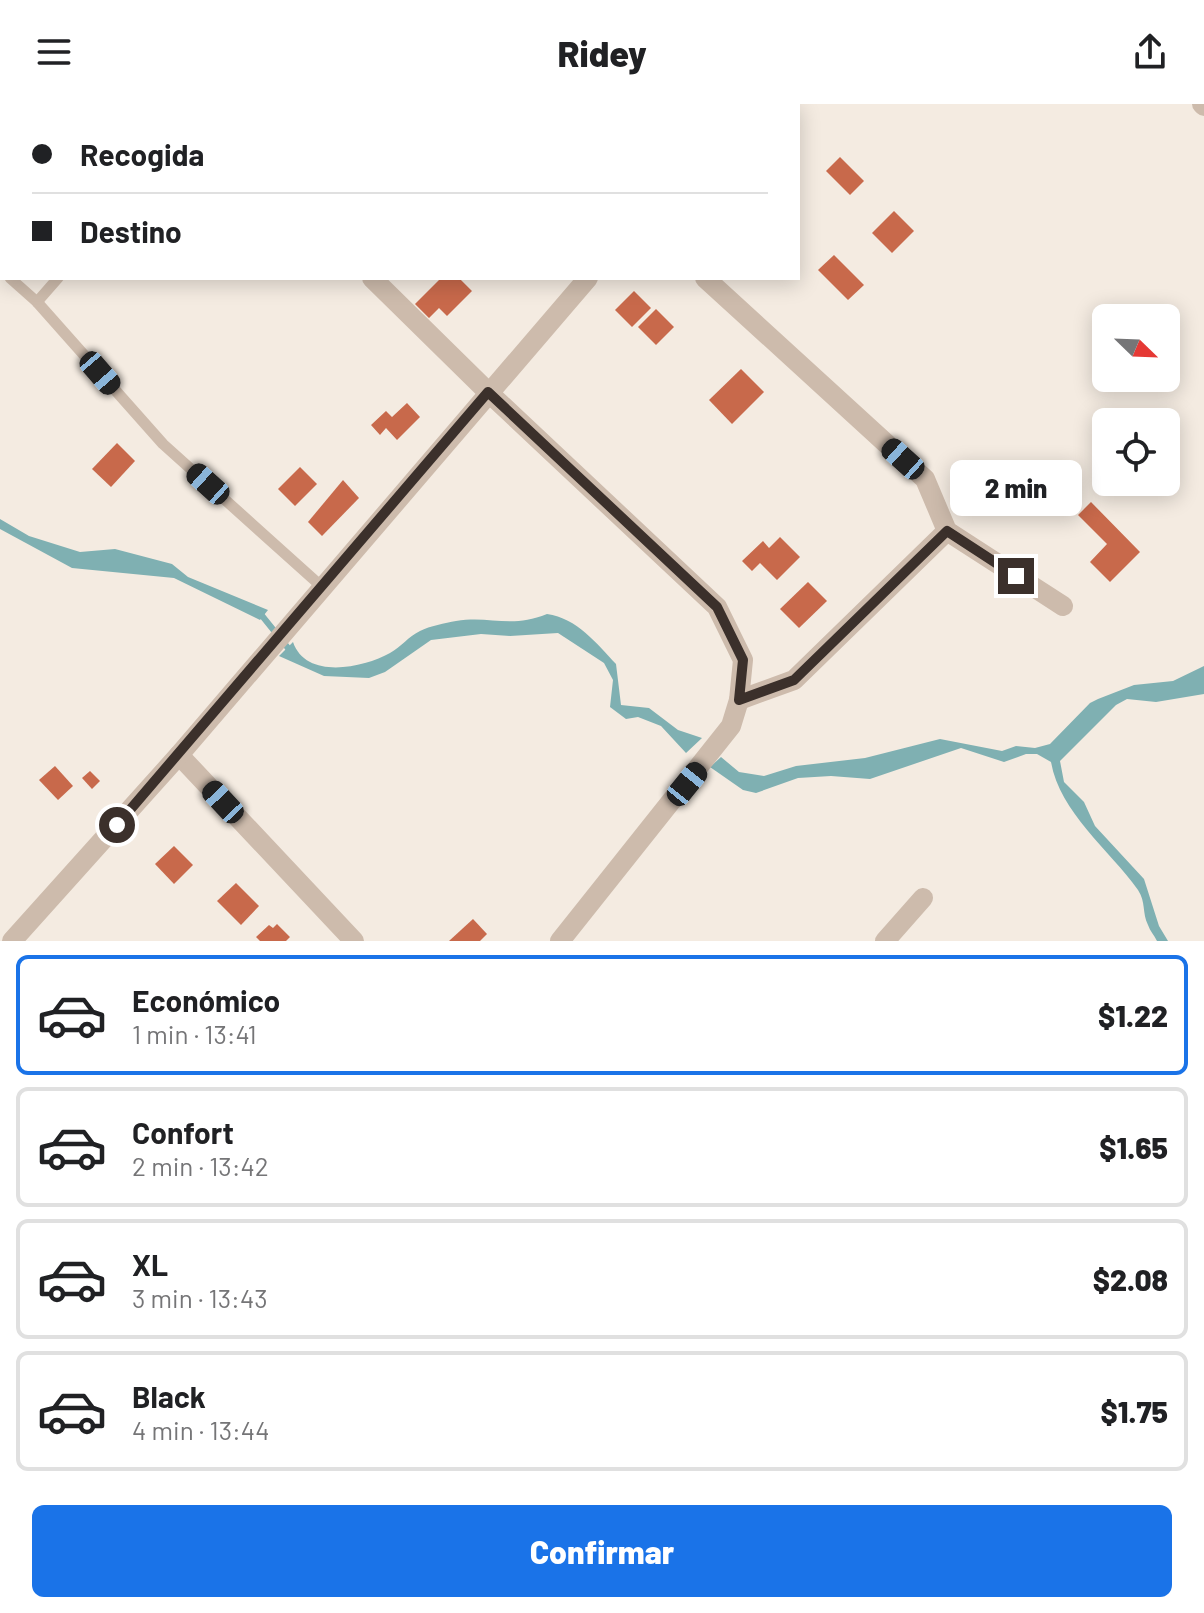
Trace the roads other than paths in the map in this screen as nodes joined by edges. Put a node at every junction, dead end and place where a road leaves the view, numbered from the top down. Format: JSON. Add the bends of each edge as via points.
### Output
{"nodes":[{"id":1,"x":12,"y":280,"type":"edge"},
{"id":2,"x":56,"y":280,"type":"edge"},
{"id":3,"x":374,"y":280,"type":"edge"},
{"id":4,"x":586,"y":280,"type":"edge"},
{"id":5,"x":707,"y":280,"type":"edge"},
{"id":6,"x":37,"y":302,"type":"junction"},
{"id":7,"x":488,"y":392,"type":"junction"},
{"id":8,"x":947,"y":531,"type":"junction"},
{"id":9,"x":315,"y":594,"type":"junction"},
{"id":10,"x":1063,"y":606,"type":"dead end"},
{"id":11,"x":739,"y":700,"type":"junction"},
{"id":12,"x":179,"y":755,"type":"junction"},
{"id":13,"x":923,"y":898,"type":"dead end"},
{"id":14,"x":12,"y":941,"type":"edge"},
{"id":15,"x":354,"y":941,"type":"edge"},
{"id":16,"x":560,"y":941,"type":"edge"},
{"id":17,"x":885,"y":941,"type":"edge"}],
"edges":[{"from":1,"to":6,"type":"lane"},
{"from":2,"to":6,"type":"lane"},
{"from":3,"to":7,"type":"street"},
{"from":4,"to":7,"type":"street"},
{"from":5,"to":8,"type":"street","via":[[925,479]]},
{"from":6,"to":9,"type":"lane","via":[[163,444]]},
{"from":7,"to":9,"type":"street"},
{"from":7,"to":11,"type":"street","via":[[717,607],[743,660]]},
{"from":8,"to":10,"type":"street"},
{"from":8,"to":11,"type":"street","via":[[794,680]]},
{"from":9,"to":12,"type":"street"},
{"from":11,"to":16,"type":"street","via":[[731,726],[710,755]]},
{"from":12,"to":14,"type":"street"},
{"from":12,"to":15,"type":"street"},
{"from":13,"to":17,"type":"street"}]}
